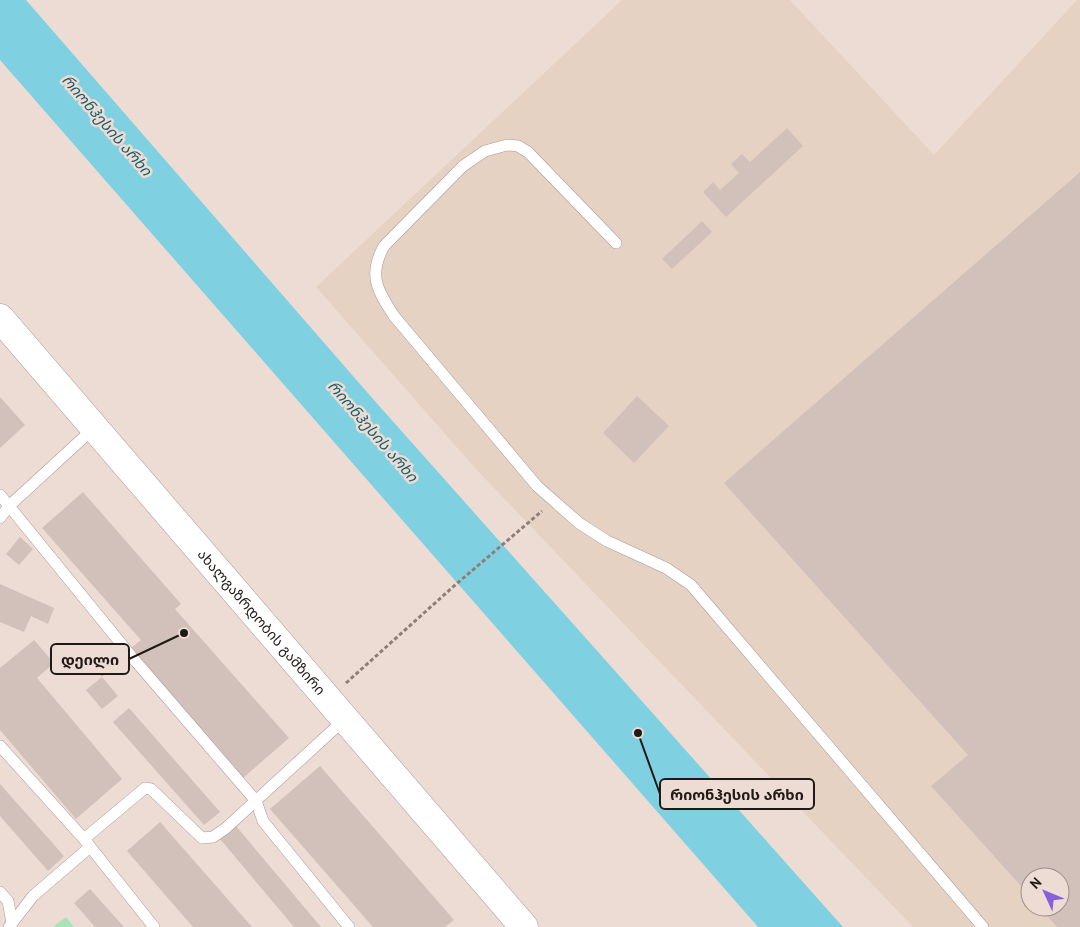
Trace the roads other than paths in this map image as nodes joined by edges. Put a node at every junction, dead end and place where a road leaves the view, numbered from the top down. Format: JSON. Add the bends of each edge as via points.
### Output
{"nodes":[{"id":1,"x":616,"y":243,"type":"dead end"},
{"id":2,"x":0,"y":318,"type":"edge"},
{"id":3,"x":95,"y":427,"type":"junction"},
{"id":4,"x":0,"y":495,"type":"edge"},
{"id":5,"x":9,"y":506,"type":"junction"},
{"id":6,"x":0,"y":518,"type":"edge"},
{"id":7,"x":336,"y":709,"type":"junction"},
{"id":8,"x":0,"y":746,"type":"edge"},
{"id":9,"x":256,"y":801,"type":"junction"},
{"id":10,"x":87,"y":843,"type":"junction"},
{"id":11,"x":0,"y":892,"type":"edge"},
{"id":12,"x":11,"y":925,"type":"edge"},
{"id":13,"x":154,"y":927,"type":"edge"},
{"id":14,"x":349,"y":927,"type":"edge"},
{"id":15,"x":524,"y":927,"type":"edge"},
{"id":16,"x":983,"y":927,"type":"edge"}],
"edges":[{"from":1,"to":16,"type":"lane","via":[[528,152],[518,146],[507,145],[485,151],[463,166],[384,246],[375,261],[374,279],[394,316],[537,486],[579,523],[608,541],[666,568],[691,585]]},
{"from":2,"to":3,"type":"main road","name":"ახალგაზრდობის გამზირი"},
{"from":3,"to":5,"type":"lane"},
{"from":3,"to":7,"type":"main road","name":"ახალგაზრდობის გამზირი"},
{"from":4,"to":5,"type":"lane"},
{"from":5,"to":6,"type":"lane"},
{"from":5,"to":9,"type":"lane","via":[[132,657]]},
{"from":7,"to":9,"type":"lane"},
{"from":7,"to":15,"type":"main road","name":"ახალგაზრდობის გამზირი"},
{"from":8,"to":10,"type":"lane"},
{"from":9,"to":10,"type":"lane","via":[[213,837],[202,838],[151,788],[145,788]]},
{"from":9,"to":14,"type":"lane","via":[[263,821]]},
{"from":10,"to":12,"type":"lane","via":[[33,896]]},
{"from":10,"to":13,"type":"lane"},
{"from":11,"to":12,"type":"lane","via":[[8,901]]}]}
